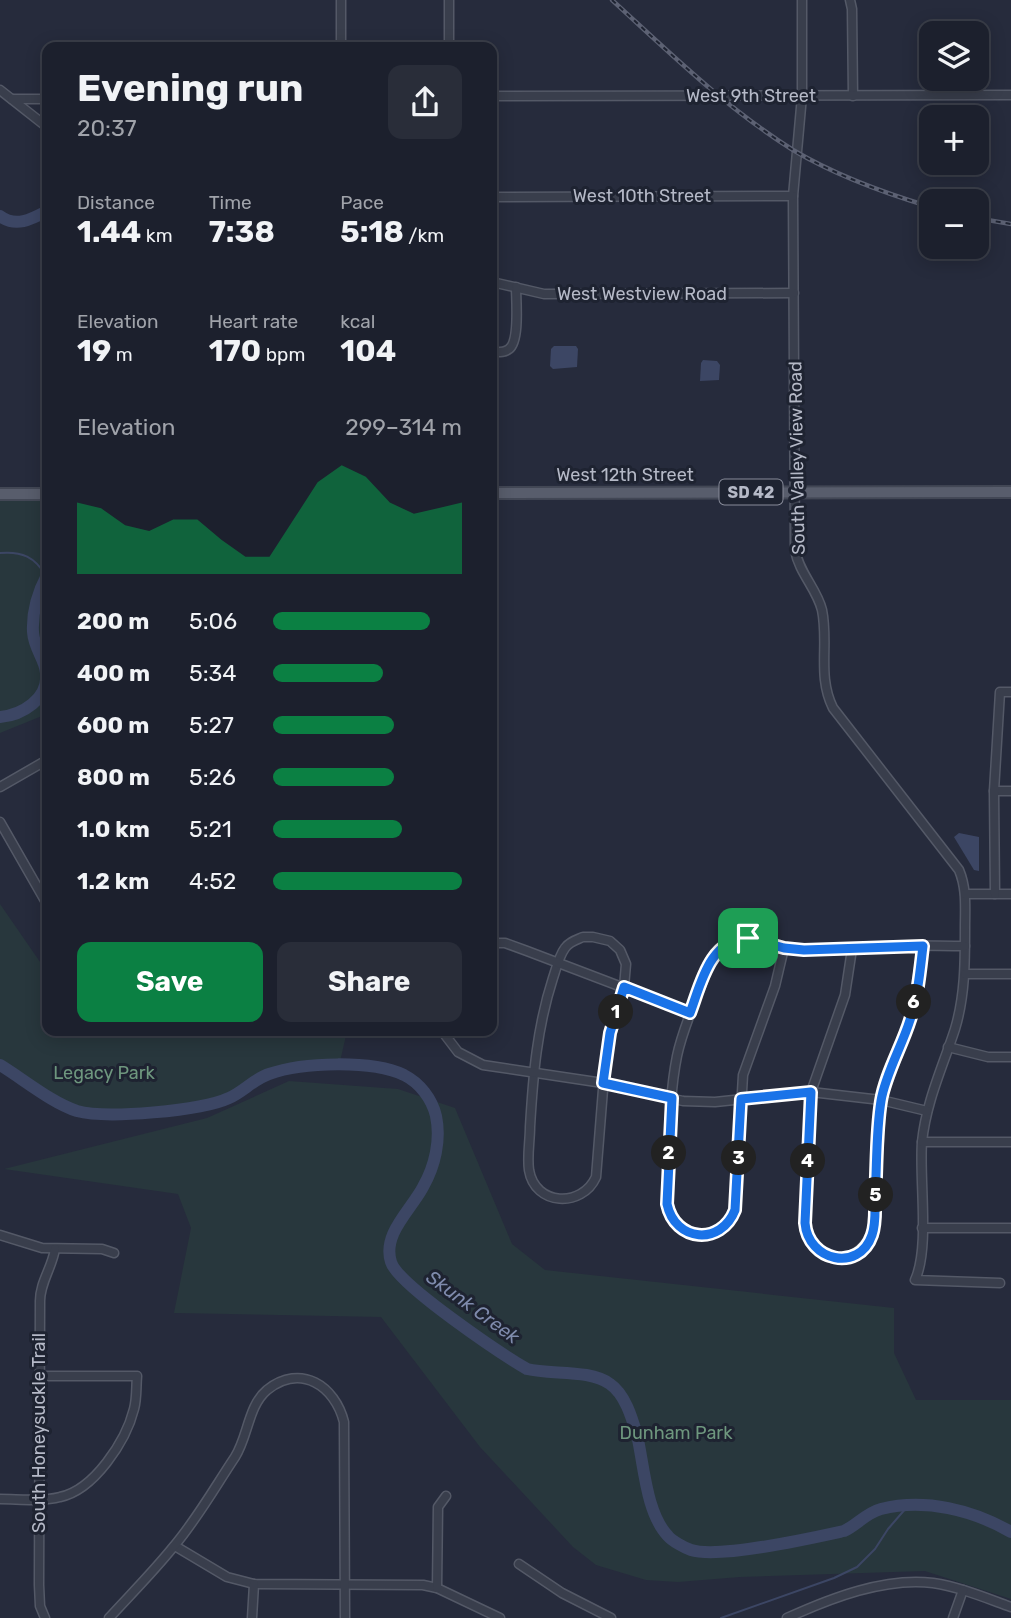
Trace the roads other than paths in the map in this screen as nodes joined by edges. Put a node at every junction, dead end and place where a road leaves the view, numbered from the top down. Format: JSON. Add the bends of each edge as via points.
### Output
{"nodes":[{"id":1,"x":341,"y":0,"type":"edge"},
{"id":2,"x":449,"y":0,"type":"edge"},
{"id":3,"x":802,"y":0,"type":"edge"},
{"id":4,"x":850,"y":0,"type":"edge"},
{"id":5,"x":341,"y":42,"type":"edge"},
{"id":6,"x":449,"y":42,"type":"edge"},
{"id":7,"x":0,"y":90,"type":"edge"},
{"id":8,"x":1011,"y":95,"type":"edge"},
{"id":9,"x":497,"y":96,"type":"edge"},
{"id":10,"x":802,"y":96,"type":"junction"},
{"id":11,"x":853,"y":96,"type":"junction"},
{"id":12,"x":10,"y":99,"type":"junction"},
{"id":13,"x":42,"y":99,"type":"edge"},
{"id":14,"x":42,"y":123,"type":"edge"},
{"id":15,"x":793,"y":196,"type":"junction"},
{"id":16,"x":497,"y":197,"type":"edge"},
{"id":17,"x":497,"y":283,"type":"edge"},
{"id":18,"x":516,"y":287,"type":"junction"},
{"id":19,"x":794,"y":293,"type":"junction"},
{"id":20,"x":497,"y":352,"type":"edge"},
{"id":21,"x":795,"y":492,"type":"junction"},
{"id":22,"x":1011,"y":492,"type":"edge"},
{"id":23,"x":497,"y":493,"type":"edge"},
{"id":24,"x":0,"y":494,"type":"edge"},
{"id":25,"x":42,"y":494,"type":"edge"},
{"id":26,"x":1011,"y":692,"type":"edge"},
{"id":27,"x":42,"y":763,"type":"edge"},
{"id":28,"x":0,"y":787,"type":"edge"},
{"id":29,"x":994,"y":791,"type":"junction"},
{"id":30,"x":1011,"y":791,"type":"edge"},
{"id":31,"x":0,"y":822,"type":"edge"},
{"id":32,"x":965,"y":894,"type":"junction"},
{"id":33,"x":995,"y":894,"type":"junction"},
{"id":34,"x":1011,"y":894,"type":"edge"},
{"id":35,"x":42,"y":895,"type":"edge"},
{"id":36,"x":497,"y":944,"type":"edge"},
{"id":37,"x":923,"y":946,"type":"junction"},
{"id":38,"x":965,"y":946,"type":"junction"},
{"id":39,"x":784,"y":948,"type":"junction"},
{"id":40,"x":852,"y":949,"type":"junction"},
{"id":41,"x":559,"y":962,"type":"junction"},
{"id":42,"x":965,"y":974,"type":"junction"},
{"id":43,"x":1011,"y":974,"type":"edge"},
{"id":44,"x":624,"y":987,"type":"junction"},
{"id":45,"x":690,"y":1013,"type":"junction"},
{"id":46,"x":446,"y":1036,"type":"edge"},
{"id":47,"x":948,"y":1047,"type":"junction"},
{"id":48,"x":1011,"y":1057,"type":"edge"},
{"id":49,"x":533,"y":1073,"type":"junction"},
{"id":50,"x":603,"y":1083,"type":"junction"},
{"id":51,"x":811,"y":1092,"type":"junction"},
{"id":52,"x":672,"y":1098,"type":"junction"},
{"id":53,"x":741,"y":1099,"type":"junction"},
{"id":54,"x":881,"y":1100,"type":"junction"},
{"id":55,"x":927,"y":1111,"type":"junction"},
{"id":56,"x":922,"y":1142,"type":"junction"},
{"id":57,"x":1011,"y":1142,"type":"edge"},
{"id":58,"x":922,"y":1228,"type":"junction"},
{"id":59,"x":1011,"y":1228,"type":"edge"},
{"id":60,"x":0,"y":1235,"type":"edge"},
{"id":61,"x":55,"y":1249,"type":"junction"},
{"id":62,"x":114,"y":1253,"type":"dead end"},
{"id":63,"x":1000,"y":1283,"type":"dead end"},
{"id":64,"x":39,"y":1376,"type":"junction"},
{"id":65,"x":446,"y":1496,"type":"dead end"},
{"id":66,"x":0,"y":1499,"type":"edge"},
{"id":67,"x":39,"y":1499,"type":"junction"},
{"id":68,"x":175,"y":1546,"type":"junction"},
{"id":69,"x":519,"y":1564,"type":"dead end"},
{"id":70,"x":254,"y":1584,"type":"junction"},
{"id":71,"x":344,"y":1585,"type":"junction"},
{"id":72,"x":437,"y":1588,"type":"junction"},
{"id":73,"x":963,"y":1590,"type":"junction"},
{"id":74,"x":1011,"y":1607,"type":"edge"},
{"id":75,"x":45,"y":1618,"type":"edge"},
{"id":76,"x":109,"y":1618,"type":"edge"},
{"id":77,"x":252,"y":1618,"type":"edge"},
{"id":78,"x":345,"y":1618,"type":"edge"},
{"id":79,"x":500,"y":1618,"type":"edge"},
{"id":80,"x":611,"y":1618,"type":"edge"},
{"id":81,"x":787,"y":1618,"type":"edge"},
{"id":82,"x":953,"y":1618,"type":"edge"}],
"edges":[{"from":1,"to":5,"type":"street"},
{"from":2,"to":6,"type":"street"},
{"from":3,"to":10,"type":"street","name":"South Valley View Road"},
{"from":4,"to":11,"type":"street"},
{"from":7,"to":12,"type":"street"},
{"from":8,"to":11,"type":"street","name":"West 9th Street"},
{"from":9,"to":10,"type":"street","name":"West 9th Street"},
{"from":10,"to":11,"type":"street","name":"West 9th Street"},
{"from":10,"to":15,"type":"street","name":"South Valley View Road"},
{"from":12,"to":13,"type":"street"},
{"from":12,"to":14,"type":"street"},
{"from":15,"to":16,"type":"street","name":"West 10th Street"},
{"from":15,"to":19,"type":"street","name":"South Valley View Road"},
{"from":17,"to":18,"type":"street","name":"West Westview Road"},
{"from":18,"to":19,"type":"street","name":"West Westview Road","via":[[544,294]]},
{"from":18,"to":20,"type":"street","via":[[513,345]]},
{"from":19,"to":21,"type":"street","name":"South Valley View Road"},
{"from":21,"to":22,"type":"main road","name":"West 12th Street","number":"SD 42"},
{"from":21,"to":23,"type":"main road","name":"West 12th Street","number":"SD 42"},
{"from":21,"to":32,"type":"street","name":"South Valley View Road","via":[[795,550],[822,610],[827,695],[958,870]]},
{"from":24,"to":25,"type":"main road"},
{"from":26,"to":29,"type":"street","via":[[1000,692]]},
{"from":27,"to":28,"type":"street"},
{"from":29,"to":30,"type":"street"},
{"from":29,"to":33,"type":"street"},
{"from":31,"to":35,"type":"street"},
{"from":32,"to":33,"type":"street"},
{"from":32,"to":38,"type":"street"},
{"from":33,"to":34,"type":"street"},
{"from":36,"to":41,"type":"street"},
{"from":37,"to":38,"type":"street"},
{"from":37,"to":40,"type":"street"},
{"from":37,"to":54,"type":"street","via":[[911,1018]]},
{"from":38,"to":42,"type":"street"},
{"from":39,"to":40,"type":"street"},
{"from":39,"to":45,"type":"street","via":[[755,939],[726,944],[716,952]]},
{"from":39,"to":53,"type":"street","via":[[746,1062]]},
{"from":40,"to":51,"type":"street","via":[[845,995]]},
{"from":41,"to":44,"type":"street"},
{"from":41,"to":44,"type":"street","via":[[572,941],[604,938],[623,955]]},
{"from":41,"to":49,"type":"street","via":[[542,1014]]},
{"from":42,"to":43,"type":"street"},
{"from":42,"to":47,"type":"street"},
{"from":44,"to":45,"type":"street"},
{"from":44,"to":50,"type":"street","via":[[610,1033]]},
{"from":45,"to":52,"type":"street","via":[[677,1055]]},
{"from":46,"to":49,"type":"street","via":[[472,1061]]},
{"from":47,"to":48,"type":"street","via":[[988,1057]]},
{"from":47,"to":55,"type":"street"},
{"from":49,"to":50,"type":"street"},
{"from":49,"to":50,"type":"street","via":[[529,1169],[537,1188],[561,1199],[586,1192],[596,1177]]},
{"from":50,"to":52,"type":"street"},
{"from":51,"to":53,"type":"street"},
{"from":51,"to":54,"type":"street"},
{"from":51,"to":54,"type":"street","via":[[805,1229],[816,1249],[836,1258],[857,1253],[871,1236]]},
{"from":52,"to":53,"type":"street","via":[[705,1103]]},
{"from":52,"to":53,"type":"street","via":[[667,1204],[680,1228],[699,1235],[721,1229],[735,1210]]},
{"from":54,"to":55,"type":"street"},
{"from":55,"to":56,"type":"street"},
{"from":56,"to":57,"type":"street"},
{"from":56,"to":58,"type":"street"},
{"from":58,"to":59,"type":"street"},
{"from":58,"to":63,"type":"street","via":[[915,1280]]},
{"from":60,"to":61,"type":"street"},
{"from":61,"to":62,"type":"street"},
{"from":61,"to":64,"type":"street","name":"South Honeysuckle Trail","via":[[40,1292]]},
{"from":64,"to":67,"type":"street","name":"South Honeysuckle Trail"},
{"from":64,"to":67,"type":"street","via":[[137,1376],[130,1422],[102,1470],[72,1493]]},
{"from":65,"to":72,"type":"street","via":[[438,1507]]},
{"from":66,"to":67,"type":"street"},
{"from":67,"to":75,"type":"street","name":"South Honeysuckle Trail","via":[[38,1585]]},
{"from":68,"to":70,"type":"street","via":[[227,1577]]},
{"from":68,"to":71,"type":"street","via":[[237,1454],[263,1394],[288,1380],[312,1381],[334,1396],[344,1422]]},
{"from":68,"to":76,"type":"street"},
{"from":69,"to":80,"type":"street"},
{"from":70,"to":71,"type":"street"},
{"from":70,"to":77,"type":"street"},
{"from":71,"to":72,"type":"street"},
{"from":71,"to":78,"type":"street"},
{"from":72,"to":79,"type":"street"},
{"from":73,"to":74,"type":"street"},
{"from":73,"to":81,"type":"street","via":[[898,1582]]},
{"from":73,"to":82,"type":"street"}]}
